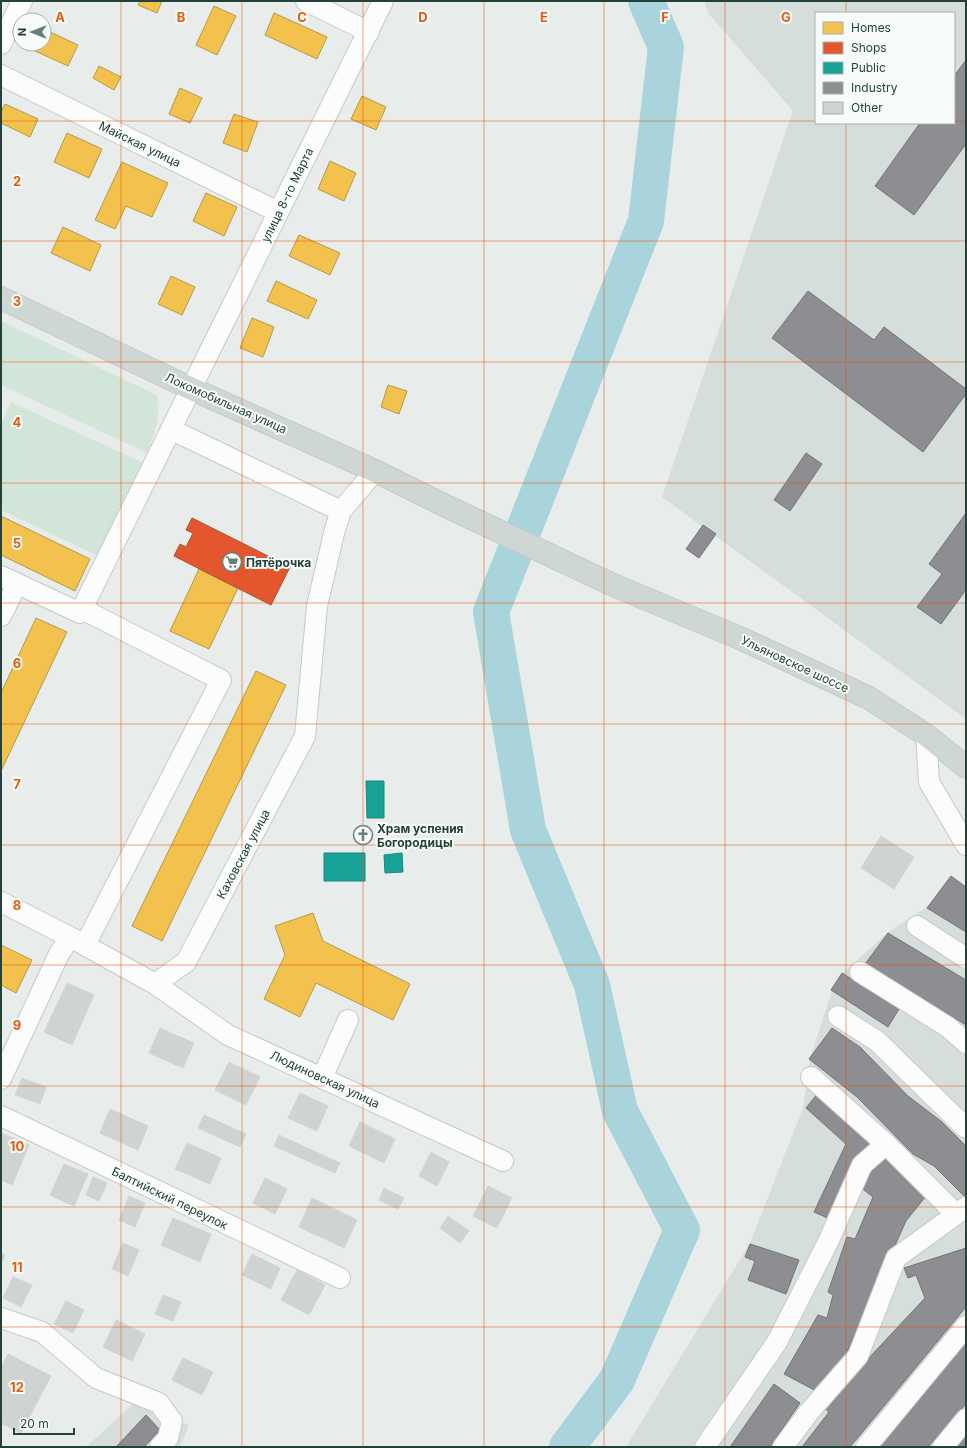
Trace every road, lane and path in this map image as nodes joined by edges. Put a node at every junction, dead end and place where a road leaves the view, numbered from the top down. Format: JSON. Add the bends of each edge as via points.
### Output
{"nodes":[{"id":1,"x":22,"y":1,"type":"edge"},
{"id":2,"x":306,"y":1,"type":"edge"},
{"id":3,"x":383,"y":1,"type":"edge"},
{"id":4,"x":369,"y":32,"type":"junction"},
{"id":5,"x":1,"y":44,"type":"edge"},
{"id":6,"x":1,"y":75,"type":"edge"},
{"id":7,"x":278,"y":212,"type":"junction"},
{"id":8,"x":1,"y":298,"type":"edge"},
{"id":9,"x":192,"y":389,"type":"junction"},
{"id":10,"x":172,"y":430,"type":"junction"},
{"id":11,"x":375,"y":471,"type":"junction"},
{"id":12,"x":450,"y":508,"type":"joint"},
{"id":13,"x":341,"y":511,"type":"junction"},
{"id":14,"x":9,"y":580,"type":"edge"},
{"id":15,"x":82,"y":609,"type":"junction"},
{"id":16,"x":1,"y":616,"type":"edge"},
{"id":17,"x":926,"y":735,"type":"junction"},
{"id":18,"x":966,"y":767,"type":"edge"},
{"id":19,"x":966,"y":845,"type":"edge"},
{"id":20,"x":1,"y":902,"type":"edge"},
{"id":21,"x":917,"y":926,"type":"dead end"},
{"id":22,"x":77,"y":941,"type":"junction"},
{"id":23,"x":966,"y":958,"type":"edge"},
{"id":24,"x":860,"y":972,"type":"dead end"},
{"id":25,"x":155,"y":984,"type":"junction"},
{"id":26,"x":838,"y":1016,"type":"dead end"},
{"id":27,"x":348,"y":1020,"type":"dead end"},
{"id":28,"x":966,"y":1043,"type":"edge"},
{"id":29,"x":811,"y":1077,"type":"dead end"},
{"id":30,"x":1,"y":1078,"type":"edge"},
{"id":31,"x":322,"y":1078,"type":"junction"},
{"id":32,"x":1,"y":1116,"type":"edge"},
{"id":33,"x":966,"y":1128,"type":"edge"},
{"id":34,"x":886,"y":1144,"type":"junction"},
{"id":35,"x":504,"y":1161,"type":"dead end"},
{"id":36,"x":961,"y":1211,"type":"edge"},
{"id":37,"x":340,"y":1278,"type":"dead end"},
{"id":38,"x":1,"y":1318,"type":"edge"},
{"id":39,"x":966,"y":1326,"type":"edge"},
{"id":40,"x":966,"y":1419,"type":"edge"},
{"id":41,"x":160,"y":1447,"type":"edge"},
{"id":42,"x":705,"y":1447,"type":"edge"},
{"id":43,"x":783,"y":1447,"type":"edge"},
{"id":44,"x":866,"y":1447,"type":"edge"},
{"id":45,"x":943,"y":1447,"type":"edge"}],
"edges":[{"from":1,"to":5,"type":"street"},
{"from":2,"to":4,"type":"street"},
{"from":3,"to":4,"type":"street","name":"улица 8-го Марта"},
{"from":4,"to":7,"type":"street","name":"улица 8-го Марта"},
{"from":6,"to":7,"type":"street","name":"Майская улица"},
{"from":7,"to":9,"type":"street","name":"улица 8-го Марта"},
{"from":8,"to":9,"type":"main road","name":"Локомобильная улица"},
{"from":9,"to":10,"type":"street","name":"улица 8-го Марта"},
{"from":9,"to":11,"type":"main road","name":"Локомобильная улица"},
{"from":10,"to":13,"type":"street"},
{"from":10,"to":15,"type":"street","name":"улица 8-го Марта"},
{"from":11,"to":12,"type":"main road","name":"Локомобильная улица"},
{"from":11,"to":13,"type":"street","name":"Каховская улица"},
{"from":12,"to":17,"type":"main road","name":"Ульяновское шоссе","via":[[612,584],[869,698]]},
{"from":13,"to":25,"type":"street","name":"Каховская улица","via":[[316,606],[305,736],[186,962]]},
{"from":14,"to":15,"type":"street","via":[[80,613]]},
{"from":14,"to":16,"type":"street"},
{"from":15,"to":22,"type":"street","via":[[221,680]]},
{"from":17,"to":18,"type":"main road","name":"Ульяновское шоссе"},
{"from":17,"to":19,"type":"street","via":[[929,782]]},
{"from":20,"to":22,"type":"street"},
{"from":21,"to":23,"type":"street"},
{"from":22,"to":25,"type":"street"},
{"from":22,"to":30,"type":"street","via":[[59,954]]},
{"from":24,"to":28,"type":"street","via":[[948,1027]]},
{"from":25,"to":31,"type":"street","name":"Людиновская улица","via":[[228,1035]]},
{"from":26,"to":33,"type":"street","via":[[877,1041]]},
{"from":27,"to":31,"type":"street"},
{"from":29,"to":34,"type":"street"},
{"from":31,"to":35,"type":"street","name":"Людиновская улица"},
{"from":32,"to":37,"type":"street","name":"Балтийский переулок"},
{"from":34,"to":36,"type":"street"},
{"from":34,"to":42,"type":"street","via":[[862,1165],[828,1242],[776,1342]]},
{"from":36,"to":43,"type":"street","via":[[896,1258],[858,1356],[809,1412]]},
{"from":38,"to":41,"type":"street","via":[[42,1332],[96,1378],[159,1403],[172,1421],[168,1438]]},
{"from":39,"to":44,"type":"street"},
{"from":40,"to":45,"type":"street"}]}
